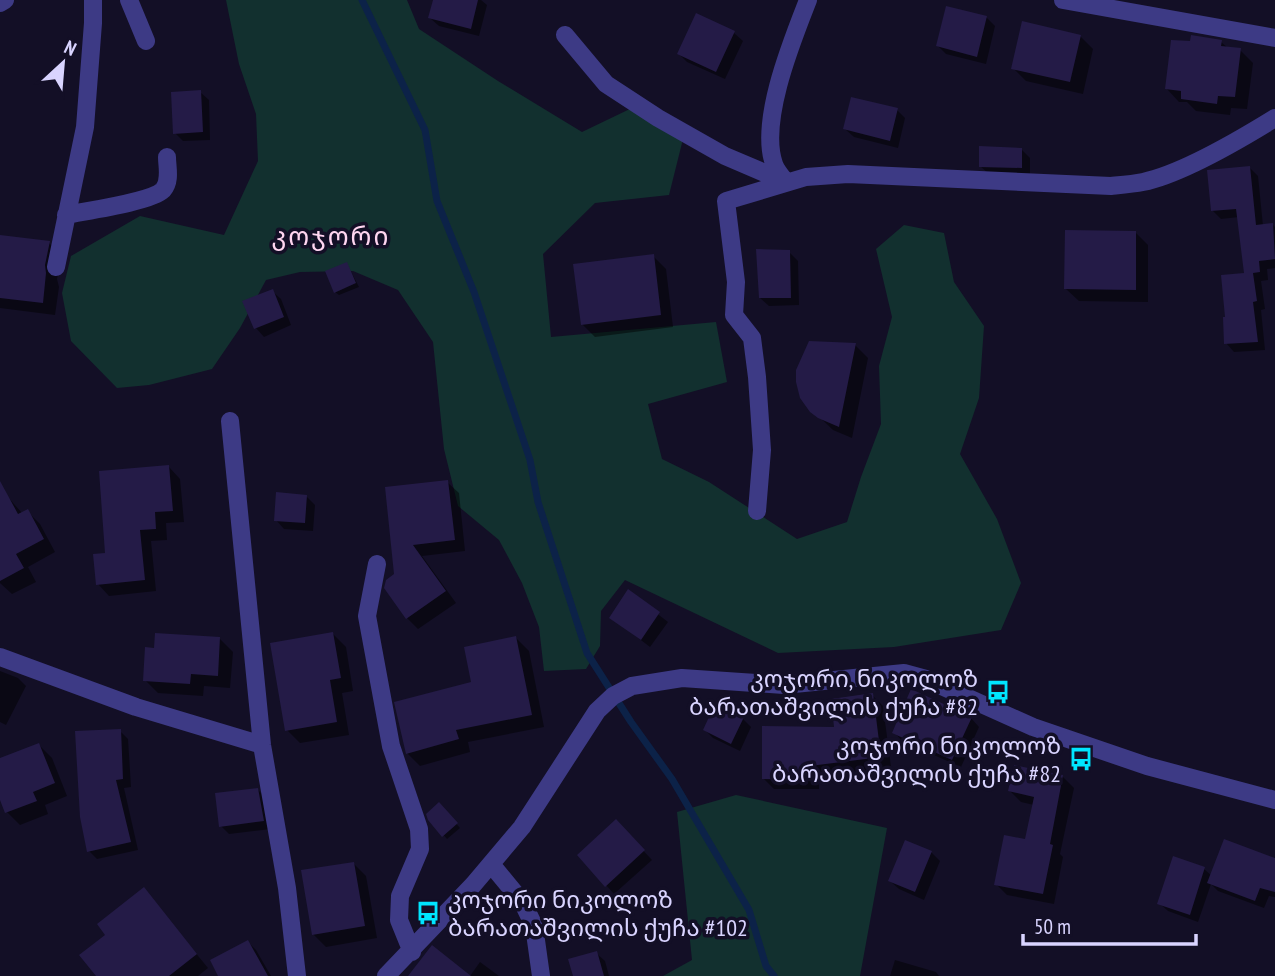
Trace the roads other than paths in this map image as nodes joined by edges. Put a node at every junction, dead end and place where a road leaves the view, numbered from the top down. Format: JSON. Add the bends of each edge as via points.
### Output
{"nodes":[{"id":1,"x":5,"y":0,"type":"edge"},
{"id":2,"x":93,"y":0,"type":"edge"},
{"id":3,"x":130,"y":0,"type":"edge"},
{"id":4,"x":808,"y":0,"type":"edge"},
{"id":5,"x":1063,"y":0,"type":"edge"},
{"id":6,"x":0,"y":3,"type":"edge"},
{"id":7,"x":565,"y":35,"type":"dead end"},
{"id":8,"x":1275,"y":38,"type":"edge"},
{"id":9,"x":146,"y":41,"type":"dead end"},
{"id":10,"x":1275,"y":118,"type":"edge"},
{"id":11,"x":166,"y":157,"type":"dead end"},
{"id":12,"x":786,"y":182,"type":"junction"},
{"id":13,"x":66,"y":215,"type":"junction"},
{"id":14,"x":56,"y":267,"type":"dead end"},
{"id":15,"x":230,"y":421,"type":"dead end"},
{"id":16,"x":757,"y":511,"type":"dead end"},
{"id":17,"x":377,"y":564,"type":"dead end"},
{"id":18,"x":0,"y":657,"type":"edge"},
{"id":19,"x":262,"y":745,"type":"junction"},
{"id":20,"x":1275,"y":800,"type":"edge"},
{"id":21,"x":491,"y":864,"type":"junction"},
{"id":22,"x":412,"y":952,"type":"junction"},
{"id":23,"x":297,"y":976,"type":"edge"},
{"id":24,"x":386,"y":976,"type":"edge"},
{"id":25,"x":541,"y":976,"type":"edge"}],
"edges":[{"from":1,"to":6,"type":"street"},
{"from":2,"to":13,"type":"street","via":[[85,127]]},
{"from":3,"to":9,"type":"street"},
{"from":4,"to":12,"type":"street","via":[[785,61],[770,131],[774,165]]},
{"from":5,"to":8,"type":"street"},
{"from":7,"to":12,"type":"street","via":[[616,90],[725,156]]},
{"from":10,"to":12,"type":"street","via":[[1241,139],[1144,182],[1111,186],[848,174]]},
{"from":11,"to":13,"type":"street","via":[[169,179],[164,189],[141,199]]},
{"from":12,"to":16,"type":"street","via":[[726,201],[736,282],[734,315],[752,338],[757,377],[762,450]]},
{"from":13,"to":14,"type":"street"},
{"from":15,"to":19,"type":"street"},
{"from":17,"to":22,"type":"street","via":[[367,616],[391,746],[419,829],[420,849],[400,896],[399,920]]},
{"from":18,"to":19,"type":"street","via":[[136,707]]},
{"from":19,"to":23,"type":"street"},
{"from":20,"to":21,"type":"street","via":[[1147,766],[1033,727],[904,673],[785,685],[682,678],[632,686],[597,711],[522,827]]},
{"from":21,"to":22,"type":"street"},
{"from":21,"to":25,"type":"street","via":[[534,926]]},
{"from":22,"to":24,"type":"street"}]}
